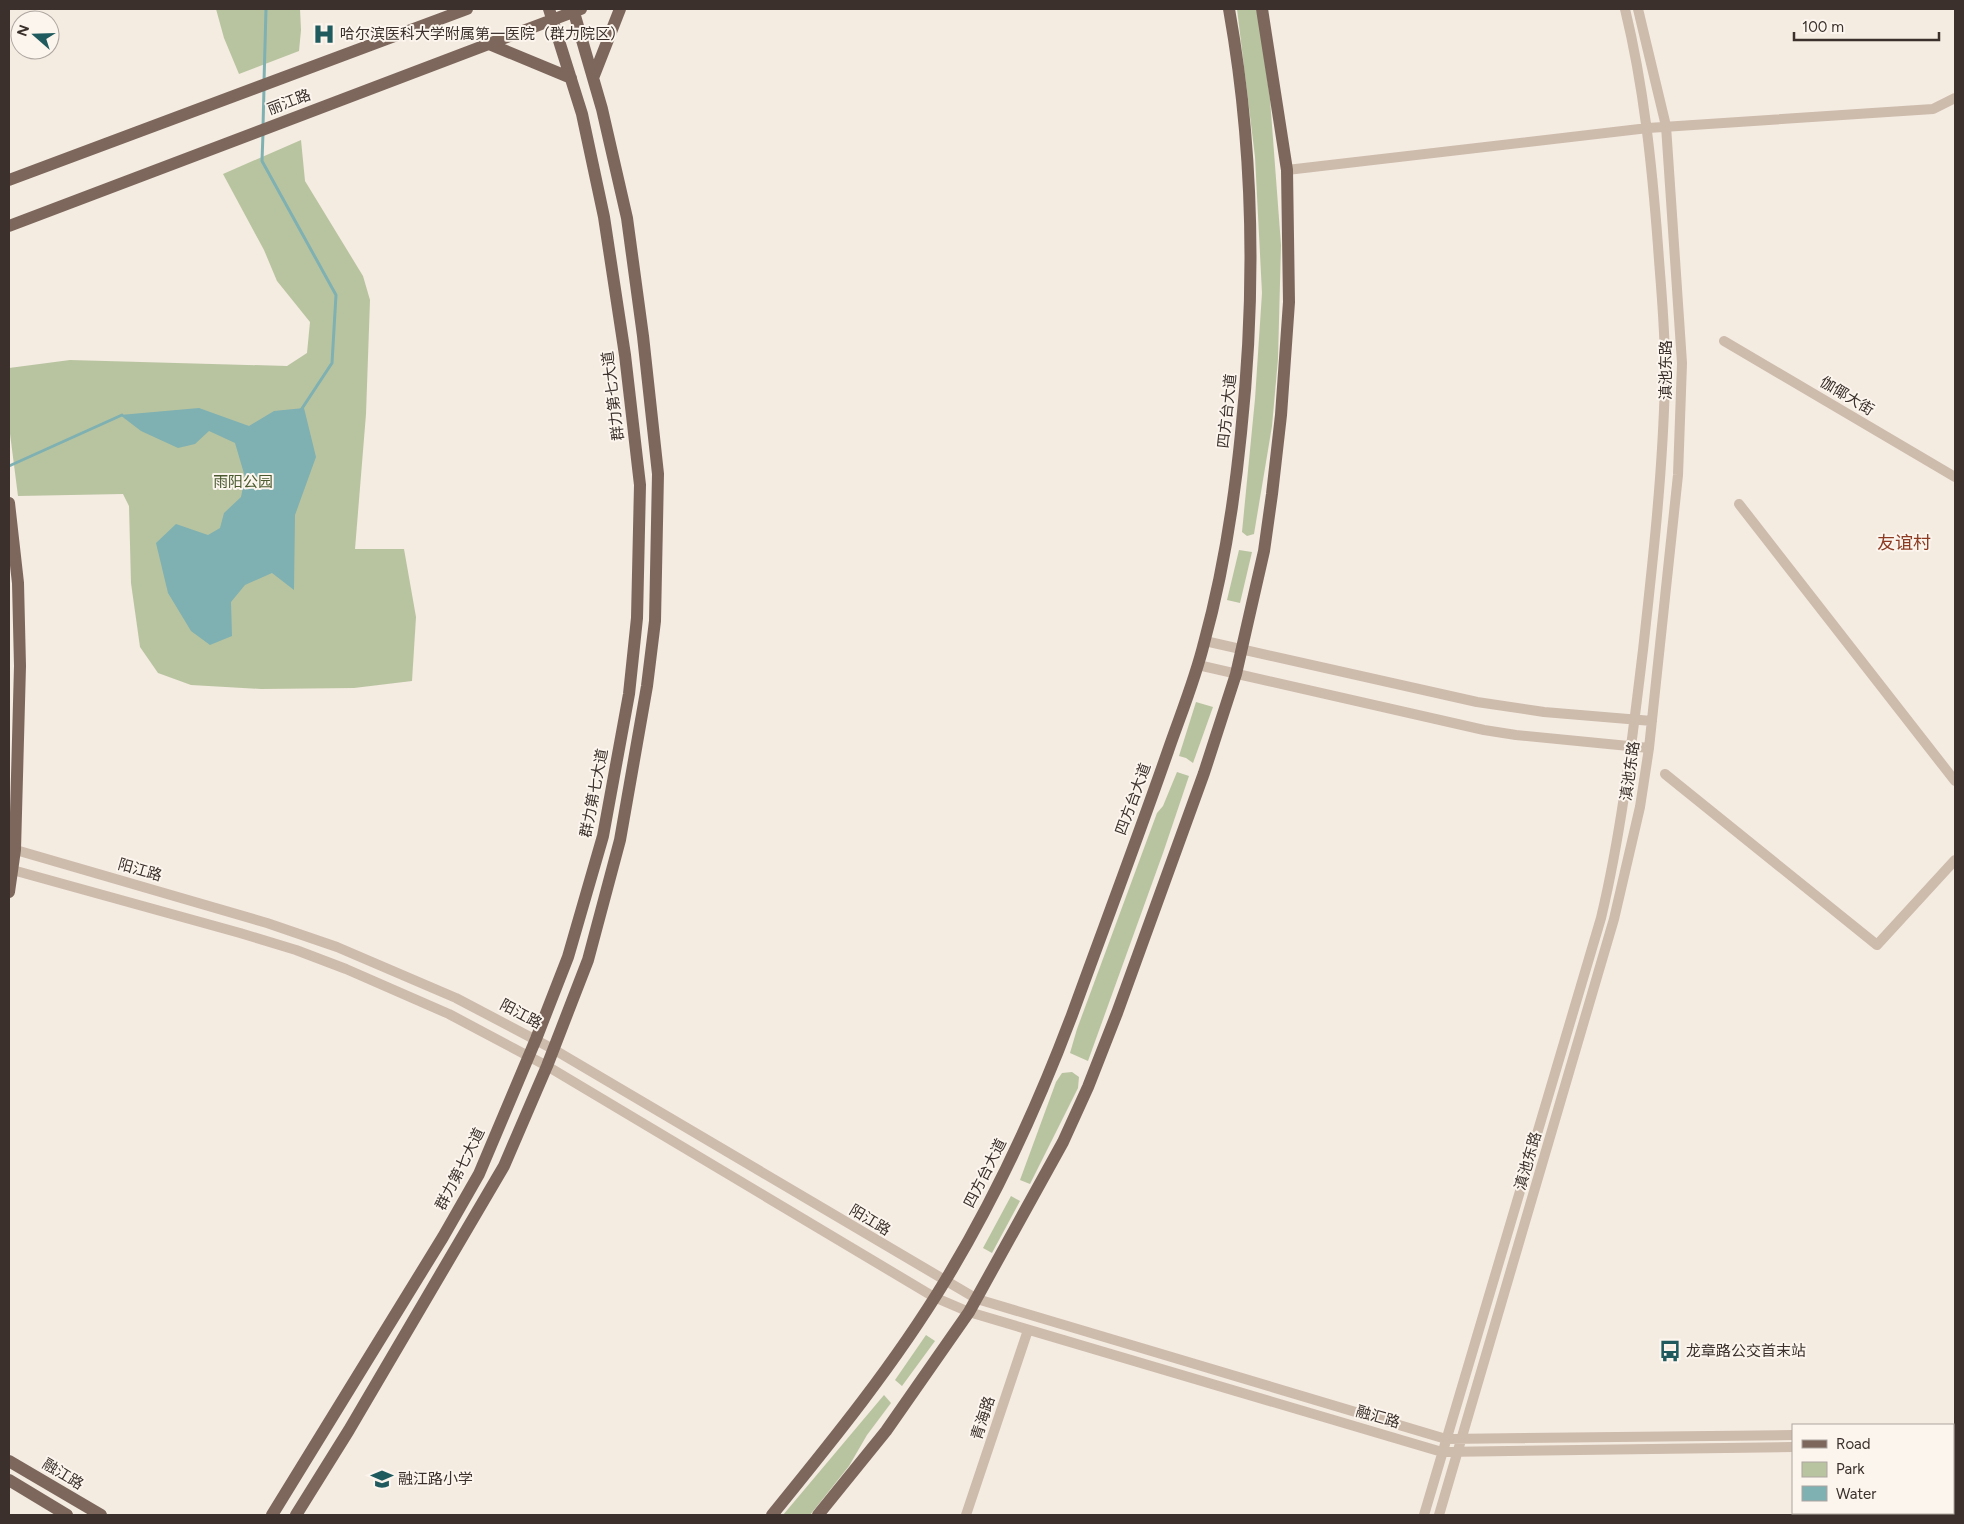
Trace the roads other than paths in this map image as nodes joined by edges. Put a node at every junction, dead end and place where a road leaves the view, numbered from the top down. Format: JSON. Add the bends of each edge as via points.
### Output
{"nodes":[{"id":1,"x":467,"y":9,"type":"edge"},
{"id":2,"x":620,"y":9,"type":"edge"},
{"id":3,"x":1229,"y":9,"type":"edge"},
{"id":4,"x":1262,"y":9,"type":"edge"},
{"id":5,"x":1626,"y":9,"type":"edge"},
{"id":6,"x":1638,"y":9,"type":"edge"},
{"id":7,"x":576,"y":10,"type":"edge"},
{"id":8,"x":551,"y":14,"type":"edge"},
{"id":9,"x":489,"y":44,"type":"junction"},
{"id":10,"x":571,"y":78,"type":"junction"},
{"id":11,"x":593,"y":78,"type":"junction"},
{"id":12,"x":1955,"y":98,"type":"edge"},
{"id":13,"x":1666,"y":126,"type":"junction"},
{"id":14,"x":1648,"y":128,"type":"junction"},
{"id":15,"x":1287,"y":170,"type":"junction"},
{"id":16,"x":9,"y":180,"type":"edge"},
{"id":17,"x":12,"y":224,"type":"edge"},
{"id":18,"x":9,"y":237,"type":"edge"},
{"id":19,"x":1724,"y":341,"type":"dead end"},
{"id":20,"x":1955,"y":477,"type":"edge"},
{"id":21,"x":9,"y":503,"type":"edge"},
{"id":22,"x":1739,"y":504,"type":"dead end"},
{"id":23,"x":1205,"y":641,"type":"junction"},
{"id":24,"x":1243,"y":649,"type":"junction"},
{"id":25,"x":1198,"y":665,"type":"junction"},
{"id":26,"x":1236,"y":674,"type":"junction"},
{"id":27,"x":1634,"y":720,"type":"junction"},
{"id":28,"x":1652,"y":722,"type":"junction"},
{"id":29,"x":1632,"y":746,"type":"junction"},
{"id":30,"x":1649,"y":748,"type":"junction"},
{"id":31,"x":1665,"y":774,"type":"dead end"},
{"id":32,"x":1955,"y":781,"type":"edge"},
{"id":33,"x":12,"y":849,"type":"edge"},
{"id":34,"x":1955,"y":860,"type":"edge"},
{"id":35,"x":11,"y":869,"type":"edge"},
{"id":36,"x":9,"y":892,"type":"edge"},
{"id":37,"x":536,"y":1040,"type":"junction"},
{"id":38,"x":553,"y":1049,"type":"junction"},
{"id":39,"x":529,"y":1056,"type":"junction"},
{"id":40,"x":548,"y":1066,"type":"junction"},
{"id":41,"x":944,"y":1282,"type":"junction"},
{"id":42,"x":934,"y":1297,"type":"junction"},
{"id":43,"x":977,"y":1300,"type":"junction"},
{"id":44,"x":969,"y":1312,"type":"junction"},
{"id":45,"x":1028,"y":1330,"type":"junction"},
{"id":46,"x":1792,"y":1435,"type":"edge"},
{"id":47,"x":1446,"y":1439,"type":"junction"},
{"id":48,"x":1462,"y":1439,"type":"junction"},
{"id":49,"x":1792,"y":1447,"type":"edge"},
{"id":50,"x":1458,"y":1451,"type":"junction"},
{"id":51,"x":1442,"y":1452,"type":"junction"},
{"id":52,"x":9,"y":1460,"type":"edge"},
{"id":53,"x":9,"y":1480,"type":"edge"},
{"id":54,"x":67,"y":1515,"type":"edge"},
{"id":55,"x":101,"y":1515,"type":"edge"},
{"id":56,"x":272,"y":1515,"type":"edge"},
{"id":57,"x":296,"y":1515,"type":"edge"},
{"id":58,"x":772,"y":1515,"type":"edge"},
{"id":59,"x":818,"y":1515,"type":"edge"},
{"id":60,"x":966,"y":1515,"type":"edge"},
{"id":61,"x":1424,"y":1515,"type":"edge"},
{"id":62,"x":1439,"y":1515,"type":"edge"}],
"edges":[{"from":1,"to":16,"type":"main road","name":"丽江路"},
{"from":2,"to":11,"type":"main road"},
{"from":3,"to":23,"type":"main road","name":"四方台大道","via":[[1236,43],[1248,165],[1252,264],[1249,358],[1230,521]]},
{"from":4,"to":15,"type":"main road"},
{"from":5,"to":14,"type":"street","name":"滇池东路"},
{"from":6,"to":13,"type":"street","name":"滇池东路"},
{"from":7,"to":8,"type":"main road","name":"丽江路"},
{"from":7,"to":11,"type":"main road"},
{"from":8,"to":9,"type":"main road","name":"丽江路"},
{"from":8,"to":10,"type":"main road","name":"群力第七大道"},
{"from":9,"to":10,"type":"main road"},
{"from":9,"to":17,"type":"main road","name":"丽江路"},
{"from":10,"to":37,"type":"main road","name":"群力第七大道","via":[[604,217],[626,364],[640,485],[637,618],[629,694],[603,836],[568,957]]},
{"from":11,"to":38,"type":"main road","via":[[627,218],[644,346],[658,474],[655,621],[648,686],[620,840],[588,960]]},
{"from":12,"to":13,"type":"street","via":[[1933,109]]},
{"from":13,"to":14,"type":"street"},
{"from":13,"to":28,"type":"street","name":"滇池东路","via":[[1682,363],[1678,475]]},
{"from":14,"to":15,"type":"street"},
{"from":14,"to":27,"type":"street","name":"滇池东路","via":[[1663,311],[1665,377],[1658,500]]},
{"from":15,"to":24,"type":"main road","via":[[1289,302],[1281,415],[1264,552]]},
{"from":17,"to":18,"type":"main road"},
{"from":19,"to":20,"type":"street","name":"伽倻大街"},
{"from":21,"to":33,"type":"main road","via":[[18,583],[20,666]]},
{"from":22,"to":32,"type":"street"},
{"from":23,"to":24,"type":"street"},
{"from":23,"to":25,"type":"main road","name":"四方台大道"},
{"from":24,"to":26,"type":"main road"},
{"from":24,"to":27,"type":"street","via":[[1477,702]]},
{"from":25,"to":26,"type":"street"},
{"from":25,"to":41,"type":"main road","name":"四方台大道","via":[[1050,1073],[1000,1182]]},
{"from":26,"to":29,"type":"street","via":[[1484,730]]},
{"from":26,"to":43,"type":"main road","via":[[1197,791],[1088,1086],[1063,1142]]},
{"from":27,"to":28,"type":"street"},
{"from":27,"to":29,"type":"street","name":"滇池东路"},
{"from":28,"to":30,"type":"street","name":"滇池东路"},
{"from":29,"to":30,"type":"street"},
{"from":29,"to":47,"type":"street","name":"滇池东路","via":[[1601,918]]},
{"from":30,"to":48,"type":"street","name":"滇池东路","via":[[1640,807],[1614,919]]},
{"from":31,"to":34,"type":"street","via":[[1878,945]]},
{"from":33,"to":35,"type":"main road"},
{"from":33,"to":37,"type":"street","name":"阳江路","via":[[259,920],[337,946],[456,998]]},
{"from":35,"to":36,"type":"main road"},
{"from":35,"to":39,"type":"street","via":[[296,950],[449,1014]]},
{"from":37,"to":38,"type":"street","name":"阳江路"},
{"from":37,"to":39,"type":"main road","name":"群力第七大道"},
{"from":38,"to":40,"type":"main road"},
{"from":38,"to":41,"type":"street","name":"阳江路"},
{"from":39,"to":40,"type":"street"},
{"from":39,"to":56,"type":"main road","name":"群力第七大道","via":[[479,1174]]},
{"from":40,"to":42,"type":"street"},
{"from":40,"to":57,"type":"main road","via":[[504,1166]]},
{"from":41,"to":42,"type":"main road","name":"四方台大道"},
{"from":41,"to":43,"type":"street","name":"阳江路"},
{"from":42,"to":44,"type":"street"},
{"from":42,"to":58,"type":"main road","name":"四方台大道","via":[[853,1415]]},
{"from":43,"to":44,"type":"main road"},
{"from":43,"to":47,"type":"street","name":"融汇路"},
{"from":44,"to":45,"type":"street","name":"融汇路"},
{"from":44,"to":59,"type":"main road","via":[[886,1430]]},
{"from":45,"to":51,"type":"street","name":"融汇路"},
{"from":45,"to":60,"type":"street","name":"青海路"},
{"from":46,"to":48,"type":"street","name":"融汇路"},
{"from":47,"to":48,"type":"street","name":"融汇路"},
{"from":47,"to":51,"type":"street","name":"滇池东路"},
{"from":48,"to":50,"type":"street","name":"滇池东路"},
{"from":49,"to":50,"type":"street","name":"融汇路"},
{"from":50,"to":51,"type":"street","name":"融汇路"},
{"from":50,"to":62,"type":"street","name":"滇池东路"},
{"from":51,"to":61,"type":"street","name":"滇池东路"},
{"from":52,"to":55,"type":"main road","name":"融江路"},
{"from":53,"to":54,"type":"main road"}]}
